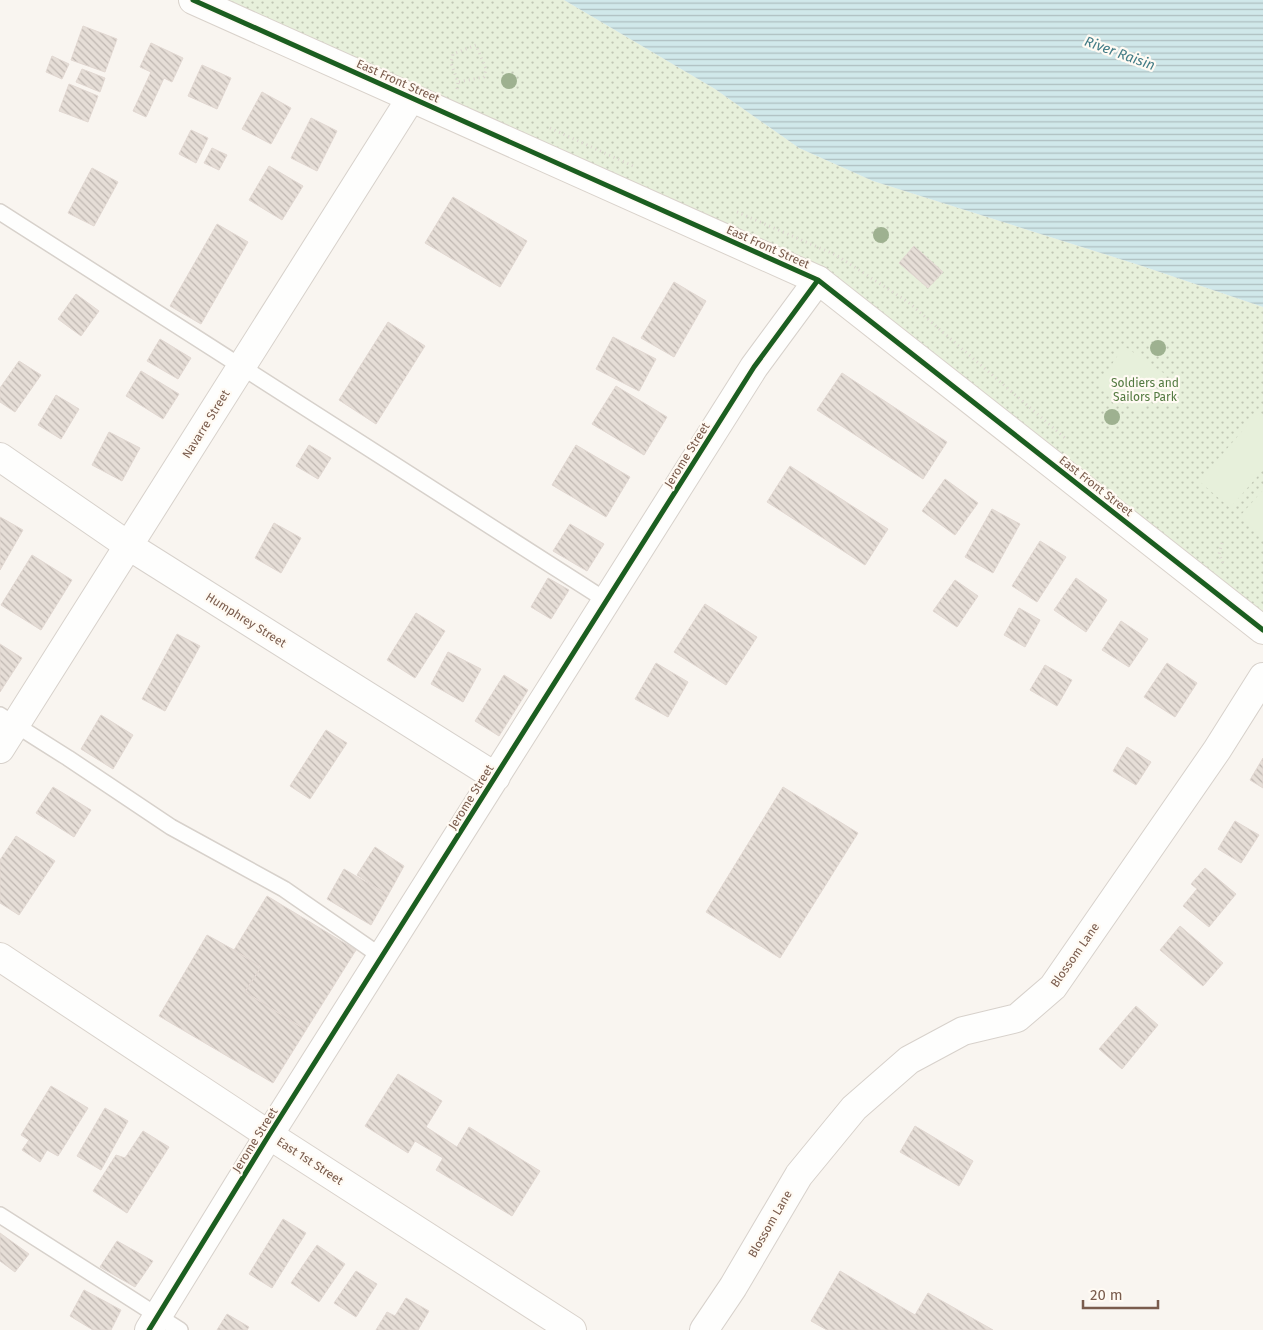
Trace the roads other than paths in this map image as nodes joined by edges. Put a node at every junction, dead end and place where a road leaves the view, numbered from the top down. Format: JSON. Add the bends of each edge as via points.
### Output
{"nodes":[{"id":1,"x":193,"y":0,"type":"edge"},
{"id":2,"x":411,"y":98,"type":"junction"},
{"id":3,"x":0,"y":212,"type":"edge"},
{"id":4,"x":818,"y":280,"type":"junction"},
{"id":5,"x":242,"y":367,"type":"junction"},
{"id":6,"x":0,"y":457,"type":"edge"},
{"id":7,"x":129,"y":546,"type":"junction"},
{"id":8,"x":607,"y":601,"type":"junction"},
{"id":9,"x":1263,"y":630,"type":"edge"},
{"id":10,"x":1263,"y":677,"type":"edge"},
{"id":11,"x":8,"y":720,"type":"edge"},
{"id":12,"x":0,"y":749,"type":"edge"},
{"id":13,"x":496,"y":777,"type":"junction"},
{"id":14,"x":0,"y":957,"type":"edge"},
{"id":15,"x":382,"y":957,"type":"junction"},
{"id":16,"x":269,"y":1135,"type":"junction"},
{"id":17,"x":0,"y":1215,"type":"edge"},
{"id":18,"x":162,"y":1325,"type":"edge"},
{"id":19,"x":572,"y":1330,"type":"edge"},
{"id":20,"x":704,"y":1330,"type":"edge"}],
"edges":[{"from":1,"to":2,"type":"street","name":"East Front Street"},
{"from":2,"to":4,"type":"street","name":"East Front Street"},
{"from":2,"to":5,"type":"street","name":"Navarre Street"},
{"from":3,"to":5,"type":"lane"},
{"from":4,"to":8,"type":"street","name":"Jerome Street","via":[[754,367]]},
{"from":4,"to":9,"type":"street","name":"East Front Street"},
{"from":5,"to":7,"type":"street","name":"Navarre Street"},
{"from":5,"to":8,"type":"lane"},
{"from":6,"to":7,"type":"street","name":"Humphrey Street"},
{"from":7,"to":11,"type":"street","name":"Navarre Street"},
{"from":7,"to":13,"type":"street","name":"Humphrey Street"},
{"from":8,"to":13,"type":"street","name":"Jerome Street"},
{"from":10,"to":20,"type":"street","name":"Blossom Lane","via":[[1217,750],[1053,987],[1017,1018],[963,1031],[909,1060],[854,1108],[799,1175],[734,1287]]},
{"from":11,"to":12,"type":"street","name":"Navarre Street"},
{"from":11,"to":15,"type":"lane","via":[[171,827],[284,889]]},
{"from":13,"to":15,"type":"street","name":"Jerome Street"},
{"from":14,"to":16,"type":"street","name":"East 1st Street"},
{"from":15,"to":16,"type":"street","name":"Jerome Street"},
{"from":16,"to":18,"type":"street","name":"Jerome Street"},
{"from":16,"to":19,"type":"street","name":"East 1st Street"},
{"from":17,"to":18,"type":"lane"}]}
